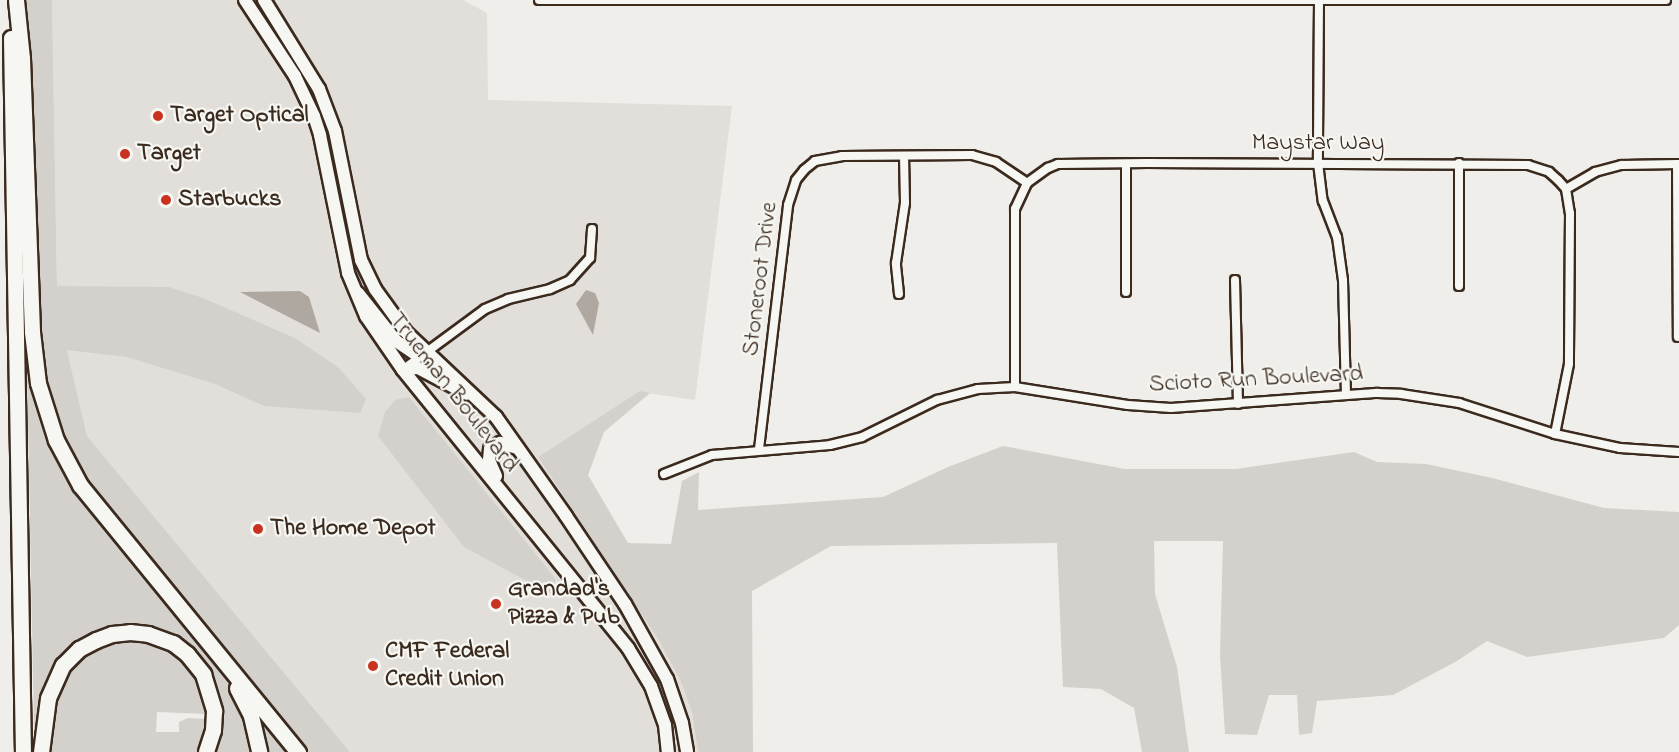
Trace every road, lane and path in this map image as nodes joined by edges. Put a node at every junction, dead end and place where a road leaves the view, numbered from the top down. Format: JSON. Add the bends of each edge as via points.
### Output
{"nodes":[{"id":1,"x":10,"y":0,"type":"edge"},
{"id":2,"x":16,"y":0,"type":"edge"},
{"id":3,"x":245,"y":0,"type":"edge"},
{"id":4,"x":264,"y":0,"type":"edge"},
{"id":5,"x":539,"y":0,"type":"edge"},
{"id":6,"x":1666,"y":0,"type":"edge"},
{"id":7,"x":1319,"y":1,"type":"edge"},
{"id":8,"x":903,"y":156,"type":"junction"},
{"id":9,"x":1318,"y":163,"type":"junction"},
{"id":10,"x":1459,"y":163,"type":"junction"},
{"id":11,"x":1126,"y":164,"type":"junction"},
{"id":12,"x":1678,"y":164,"type":"edge"},
{"id":13,"x":1027,"y":183,"type":"junction"},
{"id":14,"x":1566,"y":189,"type":"junction"},
{"id":15,"x":592,"y":229,"type":"dead end"},
{"id":16,"x":1235,"y":279,"type":"dead end"},
{"id":17,"x":1459,"y":286,"type":"dead end"},
{"id":18,"x":353,"y":288,"type":"junction"},
{"id":19,"x":1126,"y":292,"type":"dead end"},
{"id":20,"x":899,"y":294,"type":"dead end"},
{"id":21,"x":1678,"y":337,"type":"edge"},
{"id":22,"x":427,"y":354,"type":"junction"},
{"id":23,"x":403,"y":370,"type":"junction"},
{"id":24,"x":1015,"y":387,"type":"junction"},
{"id":25,"x":1346,"y":395,"type":"junction"},
{"id":26,"x":478,"y":399,"type":"junction"},
{"id":27,"x":1238,"y":404,"type":"junction"},
{"id":28,"x":1555,"y":434,"type":"junction"},
{"id":29,"x":517,"y":448,"type":"junction"},
{"id":30,"x":759,"y":449,"type":"junction"},
{"id":31,"x":1679,"y":452,"type":"edge"},
{"id":32,"x":664,"y":474,"type":"dead end"},
{"id":33,"x":507,"y":496,"type":"junction"},
{"id":34,"x":171,"y":599,"type":"junction"},
{"id":35,"x":628,"y":648,"type":"junction"},
{"id":36,"x":652,"y":652,"type":"junction"},
{"id":37,"x":23,"y":752,"type":"edge"},
{"id":38,"x":40,"y":752,"type":"edge"},
{"id":39,"x":206,"y":752,"type":"edge"},
{"id":40,"x":259,"y":752,"type":"edge"},
{"id":41,"x":298,"y":752,"type":"edge"},
{"id":42,"x":668,"y":752,"type":"edge"},
{"id":43,"x":687,"y":752,"type":"edge"}],
"edges":[{"from":1,"to":37,"type":"highway"},
{"from":2,"to":34,"type":"highway","via":[[32,332],[38,383],[56,440],[80,485]]},
{"from":3,"to":18,"type":"main road","name":"Trueman Boulevard","via":[[294,76],[314,116]]},
{"from":4,"to":22,"type":"main road","name":"Trueman Boulevard","via":[[319,89],[331,121],[361,260],[394,318]]},
{"from":5,"to":7,"type":"street"},
{"from":6,"to":7,"type":"street"},
{"from":7,"to":9,"type":"street"},
{"from":8,"to":13,"type":"street","name":"Stoneroot Drive","via":[[984,157]]},
{"from":8,"to":20,"type":"street","via":[[905,203],[896,263]]},
{"from":8,"to":30,"type":"street","name":"Stoneroot Drive","via":[[828,158],[815,161],[796,180],[788,206]]},
{"from":9,"to":10,"type":"street","name":"Maystar Way"},
{"from":9,"to":11,"type":"street","name":"Maystar Way"},
{"from":9,"to":25,"type":"street","via":[[1323,201],[1338,237]]},
{"from":10,"to":14,"type":"street","name":"Maystar Way","via":[[1528,165],[1548,172]]},
{"from":10,"to":17,"type":"street"},
{"from":11,"to":13,"type":"street","name":"Maystar Way","via":[[1058,164]]},
{"from":11,"to":19,"type":"street"},
{"from":12,"to":14,"type":"street","via":[[1622,165],[1595,172]]},
{"from":12,"to":21,"type":"street"},
{"from":13,"to":24,"type":"street","via":[[1019,196],[1014,222]]},
{"from":14,"to":28,"type":"street","via":[[1570,213],[1570,343],[1566,387]]},
{"from":15,"to":22,"type":"street","via":[[590,258],[570,279],[485,309]]},
{"from":16,"to":27,"type":"street"},
{"from":18,"to":22,"type":"main road","via":[[396,341],[414,353]]},
{"from":18,"to":23,"type":"main road","name":"Trueman Boulevard","via":[[376,334]]},
{"from":22,"to":23,"type":"street"},
{"from":22,"to":26,"type":"main road","name":"Trueman Boulevard"},
{"from":23,"to":26,"type":"main road","via":[[418,368]]},
{"from":23,"to":33,"type":"main road","name":"Trueman Boulevard"},
{"from":24,"to":27,"type":"street","name":"Scioto Run Boulevard","via":[[1171,408]]},
{"from":24,"to":30,"type":"street","name":"Scioto Run Boulevard","via":[[978,389],[937,400],[862,437],[830,445]]},
{"from":25,"to":27,"type":"street","name":"Scioto Run Boulevard"},
{"from":25,"to":28,"type":"street","name":"Scioto Run Boulevard","via":[[1401,394],[1459,403]]},
{"from":26,"to":29,"type":"main road","name":"Trueman Boulevard"},
{"from":28,"to":31,"type":"street","name":"Scioto Run Boulevard","via":[[1620,448]]},
{"from":29,"to":33,"type":"main road","via":[[500,442],[488,454],[491,468]]},
{"from":29,"to":36,"type":"main road","name":"Trueman Boulevard","via":[[566,516]]},
{"from":30,"to":32,"type":"street","name":"Scioto Run Boulevard","via":[[712,455]]},
{"from":33,"to":35,"type":"main road","name":"Trueman Boulevard"},
{"from":34,"to":40,"type":"highway","via":[[242,696]]},
{"from":34,"to":41,"type":"highway"},
{"from":35,"to":36,"type":"main road","via":[[642,647]]},
{"from":35,"to":42,"type":"main road","name":"Trueman Boulevard","via":[[651,686],[665,725]]},
{"from":36,"to":43,"type":"main road","name":"Trueman Boulevard","via":[[667,679]]},
{"from":38,"to":39,"type":"highway","via":[[48,698],[63,665],[79,649],[96,640],[130,632],[173,643],[203,674],[214,711]]}]}
